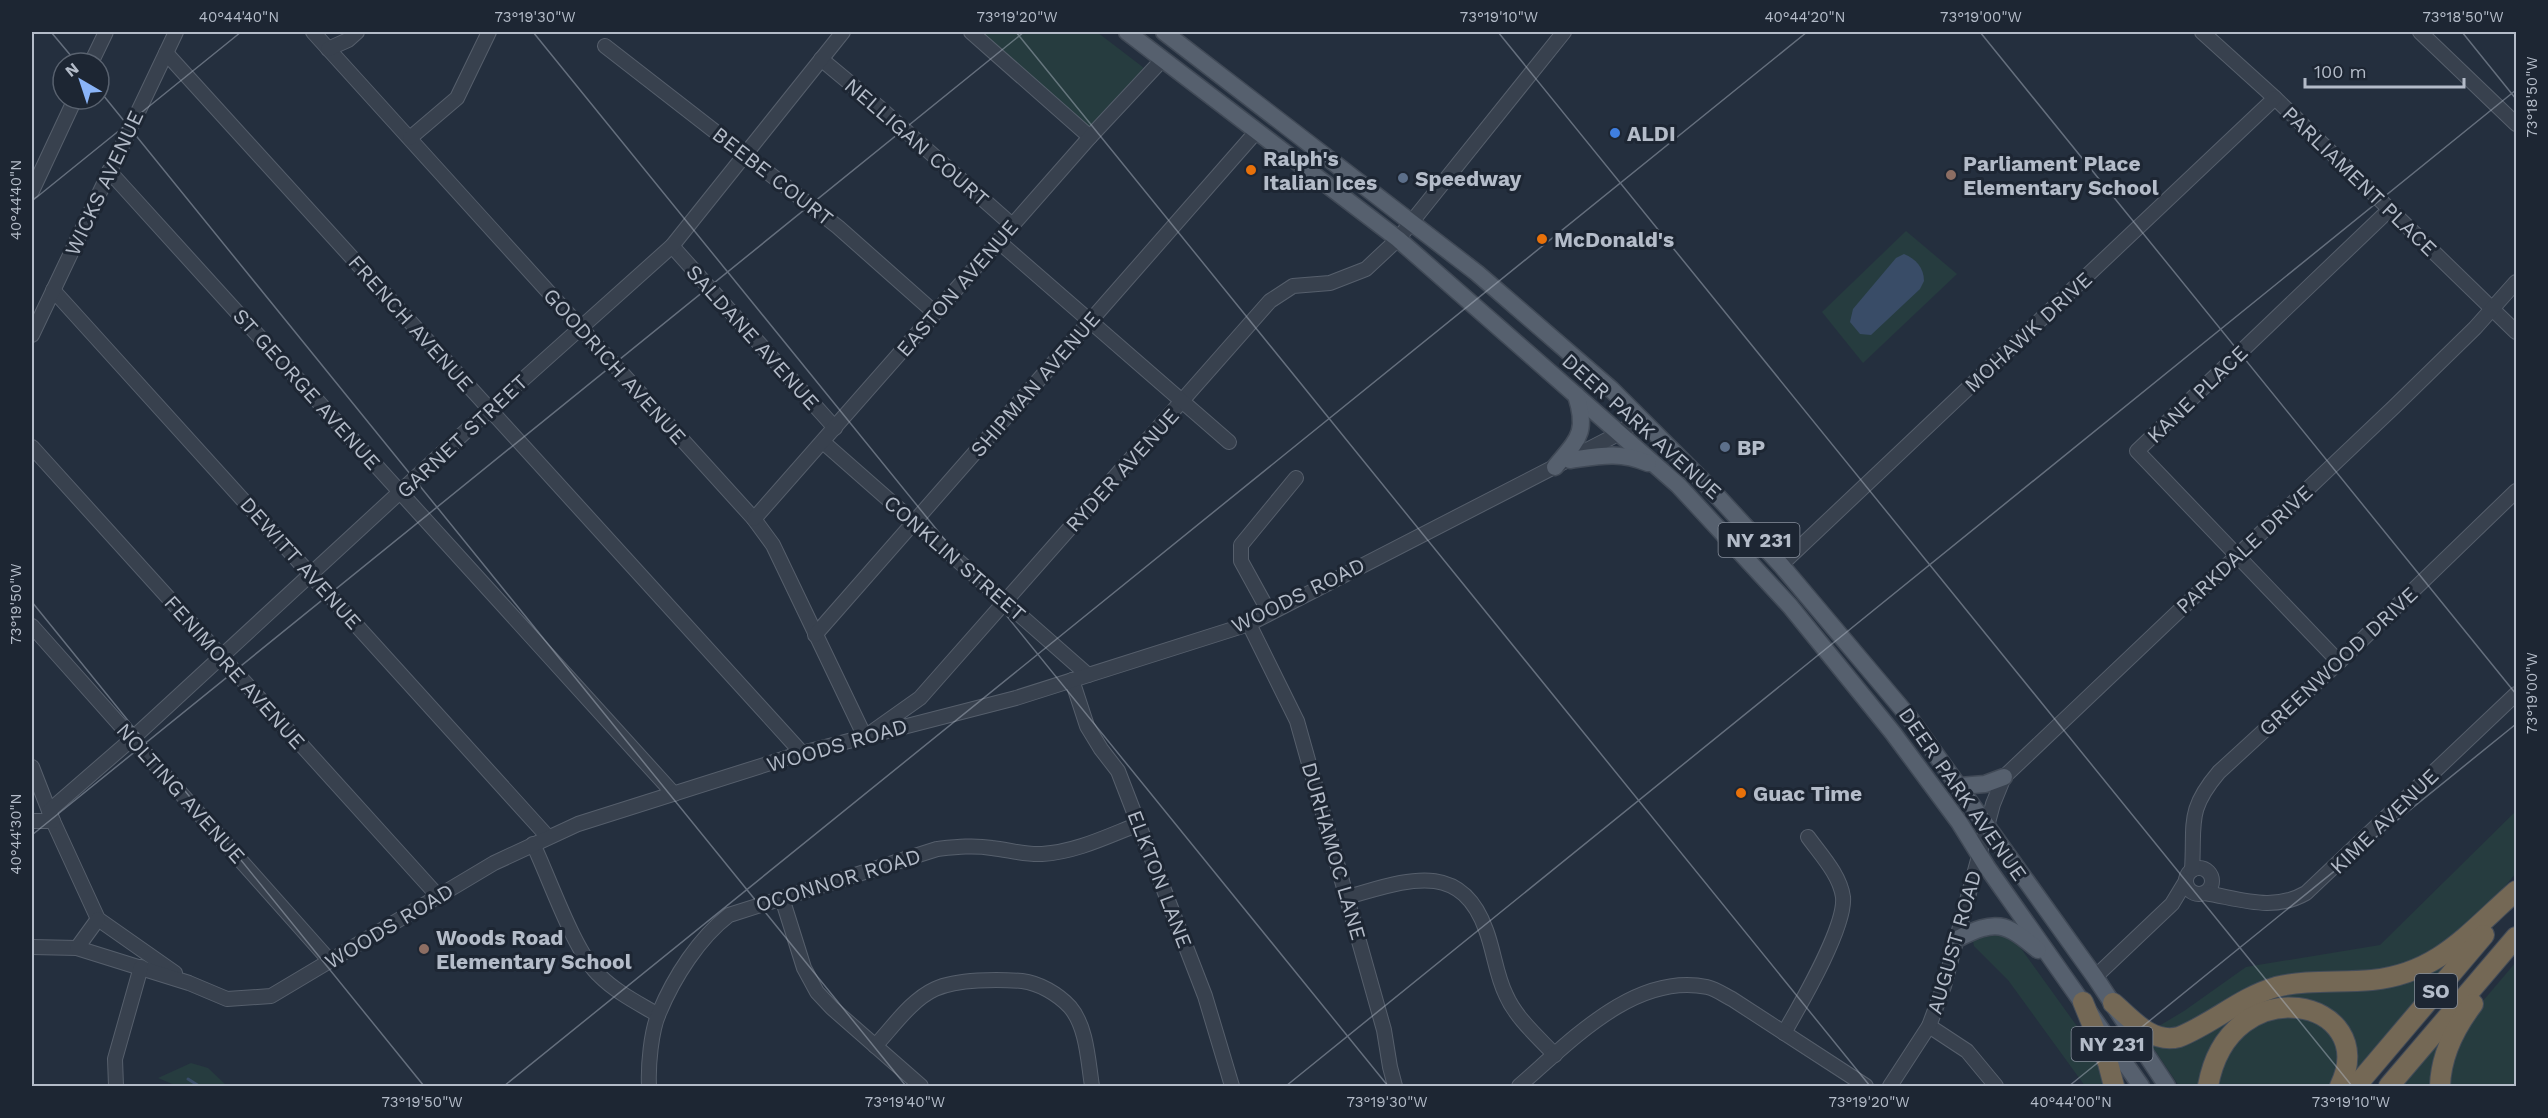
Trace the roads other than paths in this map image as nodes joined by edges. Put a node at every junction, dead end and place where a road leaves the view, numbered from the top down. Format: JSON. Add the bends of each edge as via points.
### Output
{"nodes":[{"id":1,"x":106,"y":32,"type":"edge"},
{"id":2,"x":176,"y":32,"type":"edge"},
{"id":3,"x":312,"y":32,"type":"edge"},
{"id":4,"x":357,"y":32,"type":"edge"},
{"id":5,"x":489,"y":32,"type":"edge"},
{"id":6,"x":843,"y":32,"type":"edge"},
{"id":7,"x":971,"y":32,"type":"edge"},
{"id":8,"x":1127,"y":32,"type":"edge"},
{"id":9,"x":1164,"y":32,"type":"edge"},
{"id":10,"x":1564,"y":32,"type":"edge"},
{"id":11,"x":2202,"y":32,"type":"edge"},
{"id":12,"x":2420,"y":32,"type":"edge"},
{"id":13,"x":605,"y":46,"type":"dead end"},
{"id":14,"x":328,"y":48,"type":"junction"},
{"id":15,"x":97,"y":51,"type":"edge"},
{"id":16,"x":166,"y":53,"type":"junction"},
{"id":17,"x":821,"y":60,"type":"junction"},
{"id":18,"x":1162,"y":60,"type":"junction"},
{"id":19,"x":2275,"y":99,"type":"junction"},
{"id":20,"x":69,"y":111,"type":"edge"},
{"id":21,"x":2517,"y":124,"type":"edge"},
{"id":22,"x":1256,"y":132,"type":"junction"},
{"id":23,"x":1090,"y":137,"type":"junction"},
{"id":24,"x":410,"y":138,"type":"junction"},
{"id":25,"x":746,"y":154,"type":"junction"},
{"id":26,"x":109,"y":171,"type":"junction"},
{"id":27,"x":32,"y":191,"type":"edge"},
{"id":28,"x":2389,"y":210,"type":"junction"},
{"id":29,"x":1413,"y":221,"type":"junction"},
{"id":30,"x":1012,"y":225,"type":"junction"},
{"id":31,"x":1398,"y":239,"type":"junction"},
{"id":32,"x":998,"y":241,"type":"junction"},
{"id":33,"x":672,"y":246,"type":"junction"},
{"id":34,"x":2517,"y":282,"type":"edge"},
{"id":35,"x":53,"y":290,"type":"junction"},
{"id":36,"x":2492,"y":309,"type":"junction"},
{"id":37,"x":935,"y":312,"type":"junction"},
{"id":38,"x":1090,"y":321,"type":"junction"},
{"id":39,"x":580,"y":328,"type":"junction"},
{"id":40,"x":2517,"y":332,"type":"edge"},
{"id":41,"x":32,"y":335,"type":"edge"},
{"id":42,"x":1576,"y":395,"type":"junction"},
{"id":43,"x":1182,"y":402,"type":"junction"},
{"id":44,"x":490,"y":409,"type":"junction"},
{"id":45,"x":1639,"y":418,"type":"junction"},
{"id":46,"x":835,"y":428,"type":"junction"},
{"id":47,"x":1620,"y":434,"type":"junction"},
{"id":48,"x":823,"y":442,"type":"junction"},
{"id":49,"x":1229,"y":442,"type":"dead end"},
{"id":50,"x":32,"y":447,"type":"edge"},
{"id":51,"x":1562,"y":464,"type":"junction"},
{"id":52,"x":1658,"y":467,"type":"junction"},
{"id":53,"x":1296,"y":478,"type":"dead end"},
{"id":54,"x":2517,"y":491,"type":"edge"},
{"id":55,"x":401,"y":492,"type":"junction"},
{"id":56,"x":754,"y":519,"type":"junction"},
{"id":57,"x":914,"y":522,"type":"junction"},
{"id":58,"x":2237,"y":556,"type":"junction"},
{"id":59,"x":1781,"y":565,"type":"junction"},
{"id":60,"x":311,"y":574,"type":"junction"},
{"id":61,"x":1005,"y":602,"type":"junction"},
{"id":62,"x":1269,"y":612,"type":"junction"},
{"id":63,"x":1249,"y":624,"type":"junction"},
{"id":64,"x":32,"y":626,"type":"edge"},
{"id":65,"x":815,"y":636,"type":"junction"},
{"id":66,"x":222,"y":656,"type":"junction"},
{"id":67,"x":2339,"y":662,"type":"junction"},
{"id":68,"x":1088,"y":675,"type":"junction"},
{"id":69,"x":1072,"y":680,"type":"junction"},
{"id":70,"x":2517,"y":694,"type":"edge"},
{"id":71,"x":865,"y":737,"type":"junction"},
{"id":72,"x":133,"y":738,"type":"junction"},
{"id":73,"x":802,"y":753,"type":"junction"},
{"id":74,"x":32,"y":767,"type":"edge"},
{"id":75,"x":2004,"y":777,"type":"junction"},
{"id":76,"x":1960,"y":786,"type":"junction"},
{"id":77,"x":674,"y":794,"type":"junction"},
{"id":78,"x":51,"y":816,"type":"junction"},
{"id":79,"x":32,"y":821,"type":"edge"},
{"id":80,"x":1139,"y":824,"type":"junction"},
{"id":81,"x":1987,"y":824,"type":"junction"},
{"id":82,"x":548,"y":837,"type":"junction"},
{"id":83,"x":1808,"y":837,"type":"dead end"},
{"id":84,"x":533,"y":844,"type":"junction"},
{"id":85,"x":1979,"y":854,"type":"junction"},
{"id":86,"x":2199,"y":882,"type":"junction"},
{"id":87,"x":2517,"y":891,"type":"edge"},
{"id":88,"x":438,"y":896,"type":"junction"},
{"id":89,"x":1347,"y":897,"type":"junction"},
{"id":90,"x":2517,"y":897,"type":"edge"},
{"id":91,"x":782,"y":898,"type":"junction"},
{"id":92,"x":98,"y":919,"type":"junction"},
{"id":93,"x":2517,"y":937,"type":"edge"},
{"id":94,"x":1957,"y":939,"type":"junction"},
{"id":95,"x":32,"y":947,"type":"edge"},
{"id":96,"x":77,"y":948,"type":"junction"},
{"id":97,"x":330,"y":961,"type":"junction"},
{"id":98,"x":141,"y":967,"type":"junction"},
{"id":99,"x":2060,"y":970,"type":"junction"},
{"id":100,"x":2095,"y":977,"type":"junction"},
{"id":101,"x":189,"y":983,"type":"junction"},
{"id":102,"x":2083,"y":1002,"type":"junction"},
{"id":103,"x":2112,"y":1003,"type":"junction"},
{"id":104,"x":658,"y":1015,"type":"junction"},
{"id":105,"x":1929,"y":1026,"type":"junction"},
{"id":106,"x":1784,"y":1033,"type":"junction"},
{"id":107,"x":875,"y":1046,"type":"junction"},
{"id":108,"x":1555,"y":1055,"type":"junction"},
{"id":109,"x":116,"y":1086,"type":"edge"},
{"id":110,"x":649,"y":1086,"type":"edge"},
{"id":111,"x":921,"y":1086,"type":"edge"},
{"id":112,"x":1092,"y":1086,"type":"edge"},
{"id":113,"x":1232,"y":1086,"type":"edge"},
{"id":114,"x":1395,"y":1086,"type":"edge"},
{"id":115,"x":1519,"y":1086,"type":"edge"},
{"id":116,"x":1866,"y":1086,"type":"edge"},
{"id":117,"x":1890,"y":1086,"type":"edge"},
{"id":118,"x":1996,"y":1086,"type":"edge"},
{"id":119,"x":2114,"y":1086,"type":"edge"},
{"id":120,"x":2141,"y":1086,"type":"edge"},
{"id":121,"x":2166,"y":1086,"type":"edge"},
{"id":122,"x":2208,"y":1086,"type":"edge"},
{"id":123,"x":2340,"y":1086,"type":"edge"},
{"id":124,"x":2356,"y":1086,"type":"edge"},
{"id":125,"x":2389,"y":1086,"type":"edge"},
{"id":126,"x":2440,"y":1086,"type":"edge"}],
"edges":[{"from":1,"to":15,"type":"street"},
{"from":2,"to":16,"type":"street","name":"WICKS AVENUE"},
{"from":3,"to":14,"type":"street","name":"GOODRICH AVENUE"},
{"from":4,"to":14,"type":"street"},
{"from":5,"to":24,"type":"street","via":[[457,98]]},
{"from":6,"to":17,"type":"street","name":"GARNET STREET"},
{"from":7,"to":23,"type":"street"},
{"from":8,"to":18,"type":"main road","name":"DEER PARK AVENUE","number":"NY 231"},
{"from":9,"to":29,"type":"main road","name":"DEER PARK AVENUE","number":"NY 231"},
{"from":10,"to":29,"type":"street","name":"RYDER AVENUE"},
{"from":11,"to":19,"type":"street","name":"PARLIAMENT PLACE"},
{"from":12,"to":21,"type":"street"},
{"from":13,"to":25,"type":"street","name":"BEEBE COURT"},
{"from":14,"to":24,"type":"street","name":"GOODRICH AVENUE"},
{"from":16,"to":26,"type":"street","name":"WICKS AVENUE"},
{"from":16,"to":44,"type":"street","name":"FRENCH AVENUE"},
{"from":17,"to":25,"type":"street","name":"GARNET STREET"},
{"from":17,"to":30,"type":"street","name":"NELLIGAN COURT"},
{"from":18,"to":22,"type":"main road","name":"DEER PARK AVENUE","number":"NY 231"},
{"from":18,"to":23,"type":"street","name":"EASTON AVENUE"},
{"from":19,"to":28,"type":"street","name":"PARLIAMENT PLACE"},
{"from":19,"to":59,"type":"street","name":"MOHAWK DRIVE"},
{"from":20,"to":27,"type":"street"},
{"from":22,"to":31,"type":"main road","name":"DEER PARK AVENUE","number":"NY 231"},
{"from":22,"to":38,"type":"street","name":"SHIPMAN AVENUE"},
{"from":23,"to":30,"type":"street","name":"EASTON AVENUE"},
{"from":24,"to":39,"type":"street","name":"GOODRICH AVENUE"},
{"from":25,"to":33,"type":"street","name":"GARNET STREET"},
{"from":25,"to":37,"type":"street","name":"BEEBE COURT"},
{"from":26,"to":35,"type":"street","name":"WICKS AVENUE"},
{"from":26,"to":55,"type":"street","name":"ST GEORGE AVENUE"},
{"from":28,"to":36,"type":"street","name":"PARLIAMENT PLACE"},
{"from":28,"to":58,"type":"street","name":"KANE PLACE","via":[[2137,451]]},
{"from":29,"to":31,"type":"street","name":"RYDER AVENUE"},
{"from":29,"to":45,"type":"main road","name":"DEER PARK AVENUE","number":"NY 231","via":[[1611,389]]},
{"from":30,"to":32,"type":"street","name":"EASTON AVENUE"},
{"from":31,"to":42,"type":"main road","name":"DEER PARK AVENUE","number":"NY 231"},
{"from":31,"to":43,"type":"street","name":"RYDER AVENUE","via":[[1366,269],[1330,283],[1293,286],[1270,301]]},
{"from":32,"to":37,"type":"street","name":"EASTON AVENUE"},
{"from":32,"to":38,"type":"street"},
{"from":33,"to":39,"type":"street","name":"GARNET STREET"},
{"from":33,"to":46,"type":"street","name":"SALDANE AVENUE"},
{"from":34,"to":36,"type":"street","name":"PARKDALE DRIVE"},
{"from":35,"to":41,"type":"street","name":"WICKS AVENUE"},
{"from":35,"to":60,"type":"street","name":"DEWITT AVENUE"},
{"from":36,"to":40,"type":"street","name":"PARLIAMENT PLACE"},
{"from":36,"to":58,"type":"street","name":"PARKDALE DRIVE"},
{"from":37,"to":46,"type":"street","name":"EASTON AVENUE"},
{"from":38,"to":43,"type":"street"},
{"from":38,"to":57,"type":"street","name":"SHIPMAN AVENUE"},
{"from":39,"to":44,"type":"street","name":"GARNET STREET"},
{"from":39,"to":56,"type":"street","name":"GOODRICH AVENUE"},
{"from":42,"to":47,"type":"main road","name":"DEER PARK AVENUE","number":"NY 231"},
{"from":42,"to":51,"type":"main road","via":[[1583,420],[1580,434]]},
{"from":43,"to":49,"type":"street"},
{"from":43,"to":61,"type":"street","name":"RYDER AVENUE"},
{"from":44,"to":55,"type":"street","name":"GARNET STREET"},
{"from":44,"to":73,"type":"street","name":"FRENCH AVENUE"},
{"from":45,"to":47,"type":"street","name":"WOODS ROAD"},
{"from":45,"to":59,"type":"main road","name":"DEER PARK AVENUE","number":"NY 231"},
{"from":46,"to":48,"type":"street","name":"EASTON AVENUE"},
{"from":47,"to":51,"type":"street","name":"WOODS ROAD"},
{"from":47,"to":52,"type":"main road","name":"DEER PARK AVENUE","number":"NY 231"},
{"from":48,"to":56,"type":"street","name":"EASTON AVENUE"},
{"from":48,"to":57,"type":"street","name":"CONKLIN STREET"},
{"from":50,"to":66,"type":"street","name":"FENIMORE AVENUE"},
{"from":51,"to":52,"type":"main road","via":[[1615,454]]},
{"from":51,"to":62,"type":"street","name":"WOODS ROAD"},
{"from":52,"to":85,"type":"main road","name":"DEER PARK AVENUE","number":"NY 231","via":[[1714,523],[1831,655],[1913,759]]},
{"from":53,"to":62,"type":"street","via":[[1241,544],[1241,561]]},
{"from":54,"to":67,"type":"street","name":"GREENWOOD DRIVE"},
{"from":55,"to":60,"type":"street","name":"GARNET STREET"},
{"from":55,"to":77,"type":"street","name":"ST GEORGE AVENUE"},
{"from":56,"to":65,"type":"street","name":"GOODRICH AVENUE","via":[[773,545]]},
{"from":57,"to":61,"type":"street","name":"CONKLIN STREET"},
{"from":57,"to":65,"type":"street","name":"SHIPMAN AVENUE"},
{"from":58,"to":67,"type":"street","name":"KANE PLACE"},
{"from":58,"to":75,"type":"street","name":"PARKDALE DRIVE"},
{"from":59,"to":76,"type":"main road","name":"DEER PARK AVENUE","number":"NY 231","via":[[1890,693]]},
{"from":60,"to":66,"type":"street","name":"GARNET STREET"},
{"from":60,"to":82,"type":"street","name":"DEWITT AVENUE"},
{"from":61,"to":68,"type":"street","name":"CONKLIN STREET"},
{"from":61,"to":71,"type":"street","name":"RYDER AVENUE","via":[[920,698]]},
{"from":62,"to":63,"type":"street","name":"WOODS ROAD"},
{"from":63,"to":68,"type":"street","name":"WOODS ROAD"},
{"from":63,"to":89,"type":"street","name":"DURHAMOC LANE","via":[[1297,721]]},
{"from":64,"to":72,"type":"street","name":"NOLTING AVENUE"},
{"from":65,"to":71,"type":"street","name":"GOODRICH AVENUE"},
{"from":66,"to":72,"type":"street","name":"GARNET STREET"},
{"from":66,"to":88,"type":"street","name":"FENIMORE AVENUE"},
{"from":67,"to":86,"type":"street","name":"GREENWOOD DRIVE","via":[[2206,787],[2196,805],[2192,827]]},
{"from":68,"to":69,"type":"street","name":"WOODS ROAD"},
{"from":69,"to":71,"type":"street","name":"WOODS ROAD"},
{"from":69,"to":80,"type":"street","name":"ELKTON LANE","via":[[1087,726],[1118,771]]},
{"from":70,"to":86,"type":"street","name":"KIME AVENUE","via":[[2306,893],[2281,904],[2260,903],[2232,897]]},
{"from":71,"to":73,"type":"street","name":"WOODS ROAD"},
{"from":72,"to":78,"type":"street","name":"GARNET STREET"},
{"from":72,"to":97,"type":"street","name":"NOLTING AVENUE"},
{"from":73,"to":77,"type":"street","name":"WOODS ROAD"},
{"from":74,"to":78,"type":"street"},
{"from":75,"to":76,"type":"main road","via":[[1985,784]]},
{"from":75,"to":81,"type":"street","name":"PARKDALE DRIVE"},
{"from":76,"to":81,"type":"main road","name":"DEER PARK AVENUE","number":"NY 231"},
{"from":77,"to":82,"type":"street","name":"WOODS ROAD"},
{"from":78,"to":79,"type":"street"},
{"from":78,"to":92,"type":"street"},
{"from":80,"to":91,"type":"street","name":"OCONNOR ROAD","via":[[1076,848],[1044,854],[965,846],[937,849]]},
{"from":80,"to":113,"type":"street","name":"ELKTON LANE","via":[[1205,996]]},
{"from":81,"to":85,"type":"street","name":"AUGUST ROAD"},
{"from":81,"to":100,"type":"main road","name":"DEER PARK AVENUE","number":"NY 231"},
{"from":82,"to":84,"type":"street","name":"WOODS ROAD"},
{"from":83,"to":106,"type":"street","via":[[1835,876],[1843,897],[1840,920],[1809,990]]},
{"from":84,"to":88,"type":"street","name":"WOODS ROAD"},
{"from":84,"to":104,"type":"street","via":[[573,933],[598,975]]},
{"from":85,"to":94,"type":"street","name":"AUGUST ROAD"},
{"from":85,"to":99,"type":"main road","name":"DEER PARK AVENUE","number":"NY 231"},
{"from":86,"to":100,"type":"street"},
{"from":87,"to":103,"type":"highway","via":[[2455,947],[2419,968],[2374,980],[2305,982],[2275,988],[2178,1037],[2165,1039],[2151,1034]]},
{"from":88,"to":97,"type":"street","name":"WOODS ROAD"},
{"from":89,"to":108,"type":"street","via":[[1413,879],[1431,879],[1452,886],[1479,911],[1505,994],[1514,1009]]},
{"from":89,"to":114,"type":"street","name":"DURHAMOC LANE","via":[[1384,1030]]},
{"from":90,"to":124,"type":"highway","number":"SO"},
{"from":91,"to":104,"type":"street","name":"OCONNOR ROAD","via":[[729,915],[714,926],[676,979]]},
{"from":91,"to":107,"type":"street","via":[[804,968],[817,992]]},
{"from":92,"to":96,"type":"street"},
{"from":92,"to":101,"type":"street"},
{"from":93,"to":125,"type":"highway","number":"SO"},
{"from":93,"to":126,"type":"highway","via":[[2454,1032]]},
{"from":94,"to":99,"type":"main road","via":[[1985,926],[2007,927]]},
{"from":94,"to":105,"type":"street","name":"AUGUST ROAD"},
{"from":95,"to":96,"type":"street","name":"WOODS ROAD"},
{"from":96,"to":98,"type":"street","name":"WOODS ROAD"},
{"from":97,"to":101,"type":"street","name":"WOODS ROAD","via":[[271,996],[227,999]]},
{"from":98,"to":101,"type":"street","name":"WOODS ROAD"},
{"from":98,"to":109,"type":"street","via":[[115,1059]]},
{"from":99,"to":102,"type":"main road","name":"DEER PARK AVENUE","number":"NY 231"},
{"from":100,"to":103,"type":"main road","name":"DEER PARK AVENUE","number":"NY 231"},
{"from":102,"to":119,"type":"highway"},
{"from":102,"to":120,"type":"main road","name":"DEER PARK AVENUE","number":"NY 231"},
{"from":103,"to":121,"type":"main road","name":"DEER PARK AVENUE","number":"NY 231"},
{"from":104,"to":110,"type":"street","name":"OCONNOR ROAD"},
{"from":105,"to":117,"type":"street","name":"AUGUST ROAD"},
{"from":105,"to":118,"type":"street","via":[[1967,1051]]},
{"from":106,"to":108,"type":"street","via":[[1710,987],[1687,984],[1665,987],[1615,1008]]},
{"from":106,"to":116,"type":"street"},
{"from":107,"to":111,"type":"street"},
{"from":107,"to":112,"type":"street","via":[[914,1004],[934,989],[959,982],[1023,981],[1052,992],[1070,1008],[1081,1029]]},
{"from":108,"to":115,"type":"street"},
{"from":122,"to":123,"type":"highway","via":[[2220,1052],[2237,1030],[2265,1011],[2288,1006],[2317,1013],[2337,1029],[2348,1057]]}]}
